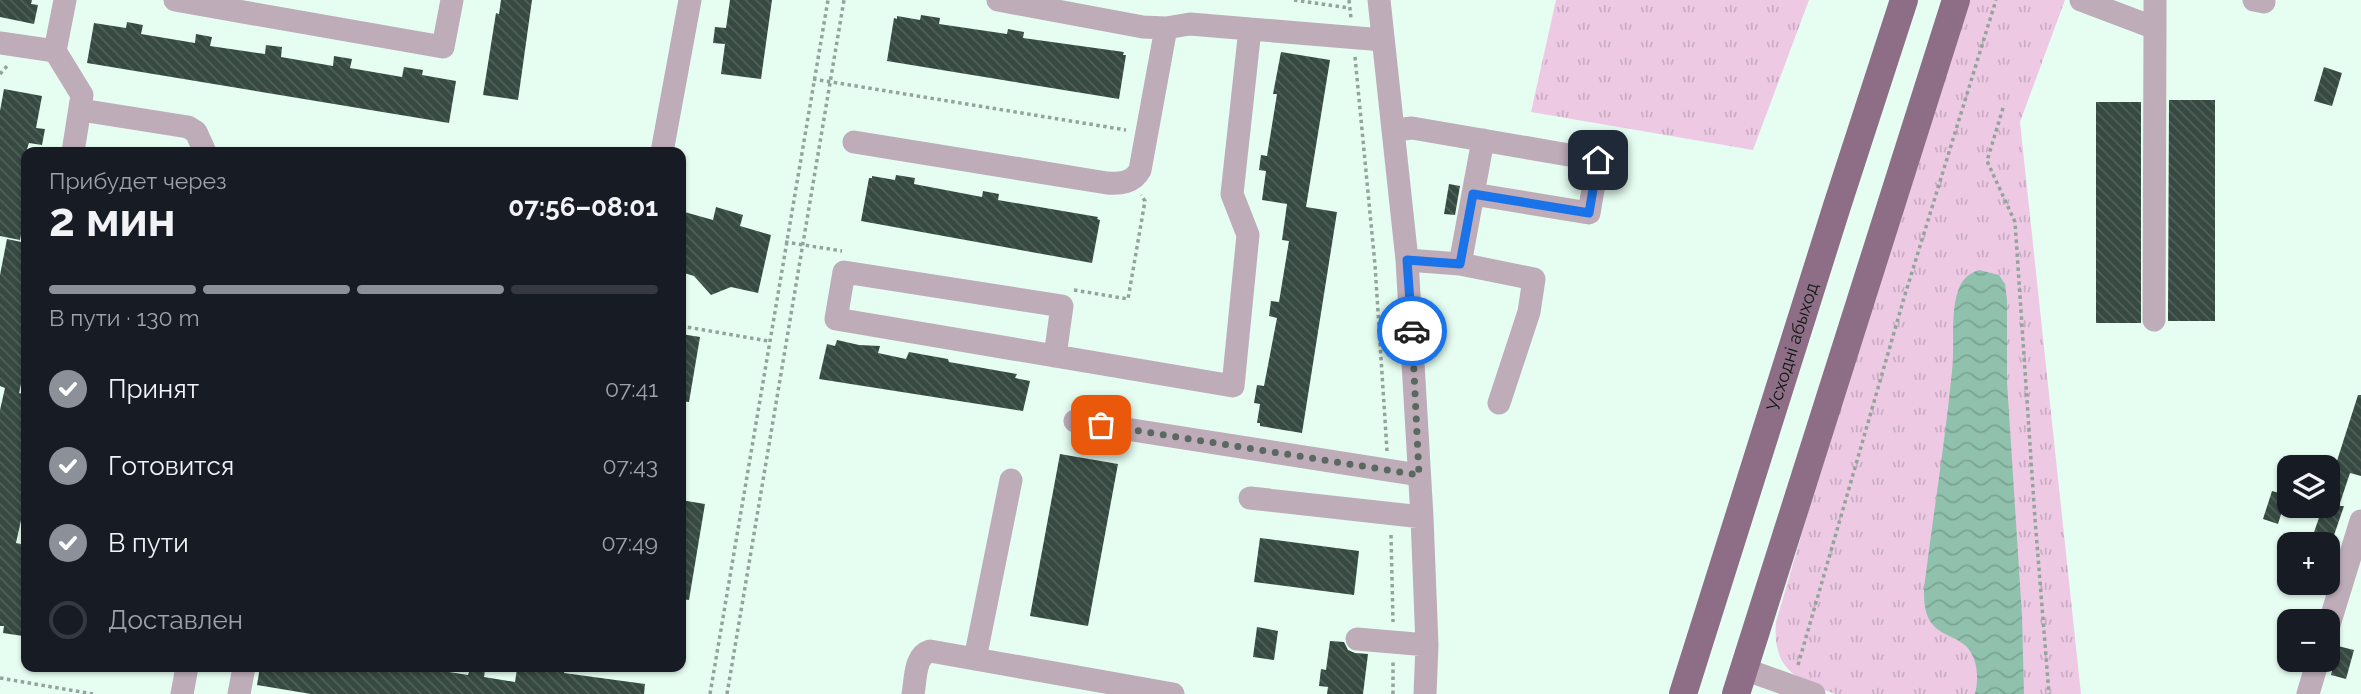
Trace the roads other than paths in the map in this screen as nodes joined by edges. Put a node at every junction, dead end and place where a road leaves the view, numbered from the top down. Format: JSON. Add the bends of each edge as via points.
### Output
{"nodes":[{"id":1,"x":65,"y":0,"type":"edge"},
{"id":2,"x":175,"y":0,"type":"edge"},
{"id":3,"x":452,"y":0,"type":"edge"},
{"id":4,"x":690,"y":0,"type":"edge"},
{"id":5,"x":998,"y":0,"type":"edge"},
{"id":6,"x":1379,"y":0,"type":"edge"},
{"id":7,"x":1904,"y":0,"type":"edge"},
{"id":8,"x":1956,"y":0,"type":"edge"},
{"id":9,"x":2081,"y":0,"type":"edge"},
{"id":10,"x":2155,"y":0,"type":"edge"},
{"id":11,"x":2155,"y":27,"type":"junction"},
{"id":12,"x":1166,"y":29,"type":"junction"},
{"id":13,"x":1250,"y":29,"type":"junction"},
{"id":14,"x":1383,"y":40,"type":"junction"},
{"id":15,"x":0,"y":43,"type":"edge"},
{"id":16,"x":55,"y":51,"type":"junction"},
{"id":17,"x":80,"y":110,"type":"junction"},
{"id":18,"x":1395,"y":130,"type":"junction"},
{"id":19,"x":1483,"y":140,"type":"junction"},
{"id":20,"x":853,"y":142,"type":"dead end"},
{"id":21,"x":74,"y":147,"type":"edge"},
{"id":22,"x":203,"y":147,"type":"edge"},
{"id":23,"x":663,"y":147,"type":"edge"},
{"id":24,"x":1473,"y":194,"type":"junction"},
{"id":25,"x":1407,"y":260,"type":"junction"},
{"id":26,"x":1460,"y":264,"type":"junction"},
{"id":27,"x":2154,"y":320,"type":"dead end"},
{"id":28,"x":1055,"y":356,"type":"junction"},
{"id":29,"x":1499,"y":403,"type":"dead end"},
{"id":30,"x":1075,"y":421,"type":"dead end"},
{"id":31,"x":1419,"y":475,"type":"junction"},
{"id":32,"x":1011,"y":480,"type":"dead end"},
{"id":33,"x":1250,"y":498,"type":"dead end"},
{"id":34,"x":1422,"y":517,"type":"junction"},
{"id":35,"x":2361,"y":522,"type":"edge"},
{"id":36,"x":2356,"y":548,"type":"edge"},
{"id":37,"x":2335,"y":609,"type":"edge"},
{"id":38,"x":1357,"y":639,"type":"dead end"},
{"id":39,"x":1427,"y":645,"type":"junction"},
{"id":40,"x":975,"y":659,"type":"junction"},
{"id":41,"x":186,"y":672,"type":"edge"},
{"id":42,"x":243,"y":672,"type":"edge"},
{"id":43,"x":2314,"y":672,"type":"edge"},
{"id":44,"x":1740,"y":682,"type":"edge"},
{"id":45,"x":183,"y":694,"type":"edge"},
{"id":46,"x":239,"y":694,"type":"edge"},
{"id":47,"x":913,"y":694,"type":"edge"},
{"id":48,"x":1173,"y":694,"type":"edge"},
{"id":49,"x":1425,"y":694,"type":"edge"},
{"id":50,"x":1683,"y":694,"type":"edge"},
{"id":51,"x":1814,"y":694,"type":"edge"},
{"id":52,"x":2308,"y":694,"type":"edge"}],
"edges":[{"from":1,"to":16,"type":"street"},
{"from":2,"to":3,"type":"street","via":[[443,47]]},
{"from":4,"to":23,"type":"street"},
{"from":5,"to":12,"type":"street"},
{"from":6,"to":14,"type":"street"},
{"from":7,"to":50,"type":"main road","name":"Усходні абыход"},
{"from":8,"to":44,"type":"main road"},
{"from":9,"to":11,"type":"street"},
{"from":10,"to":11,"type":"street"},
{"from":11,"to":27,"type":"street"},
{"from":12,"to":13,"type":"street","via":[[1191,24]]},
{"from":12,"to":20,"type":"street","via":[[1140,170],[1123,183]]},
{"from":13,"to":14,"type":"street"},
{"from":13,"to":28,"type":"street","via":[[1232,194],[1248,235],[1233,386]]},
{"from":14,"to":18,"type":"street"},
{"from":15,"to":16,"type":"street"},
{"from":16,"to":17,"type":"street","via":[[80,89]]},
{"from":17,"to":21,"type":"street"},
{"from":17,"to":22,"type":"street","via":[[188,127]]},
{"from":18,"to":19,"type":"street","via":[[1412,128]]},
{"from":18,"to":25,"type":"street"},
{"from":19,"to":24,"type":"street"},
{"from":19,"to":24,"type":"street","via":[[1598,160],[1589,213]]},
{"from":24,"to":26,"type":"street"},
{"from":25,"to":26,"type":"street"},
{"from":25,"to":31,"type":"street"},
{"from":26,"to":29,"type":"street","via":[[1534,279],[1529,312]]},
{"from":28,"to":28,"type":"street","via":[[836,319],[844,272],[1062,306]]},
{"from":30,"to":31,"type":"street"},
{"from":31,"to":34,"type":"street"},
{"from":32,"to":40,"type":"street"},
{"from":33,"to":34,"type":"street"},
{"from":34,"to":39,"type":"street"},
{"from":35,"to":36,"type":"street"},
{"from":36,"to":37,"type":"street"},
{"from":38,"to":39,"type":"street"},
{"from":39,"to":49,"type":"street"},
{"from":40,"to":47,"type":"street","via":[[924,653]]},
{"from":40,"to":48,"type":"street"},
{"from":41,"to":45,"type":"street"},
{"from":42,"to":46,"type":"street"},
{"from":43,"to":52,"type":"street"},
{"from":44,"to":51,"type":"street"}]}
